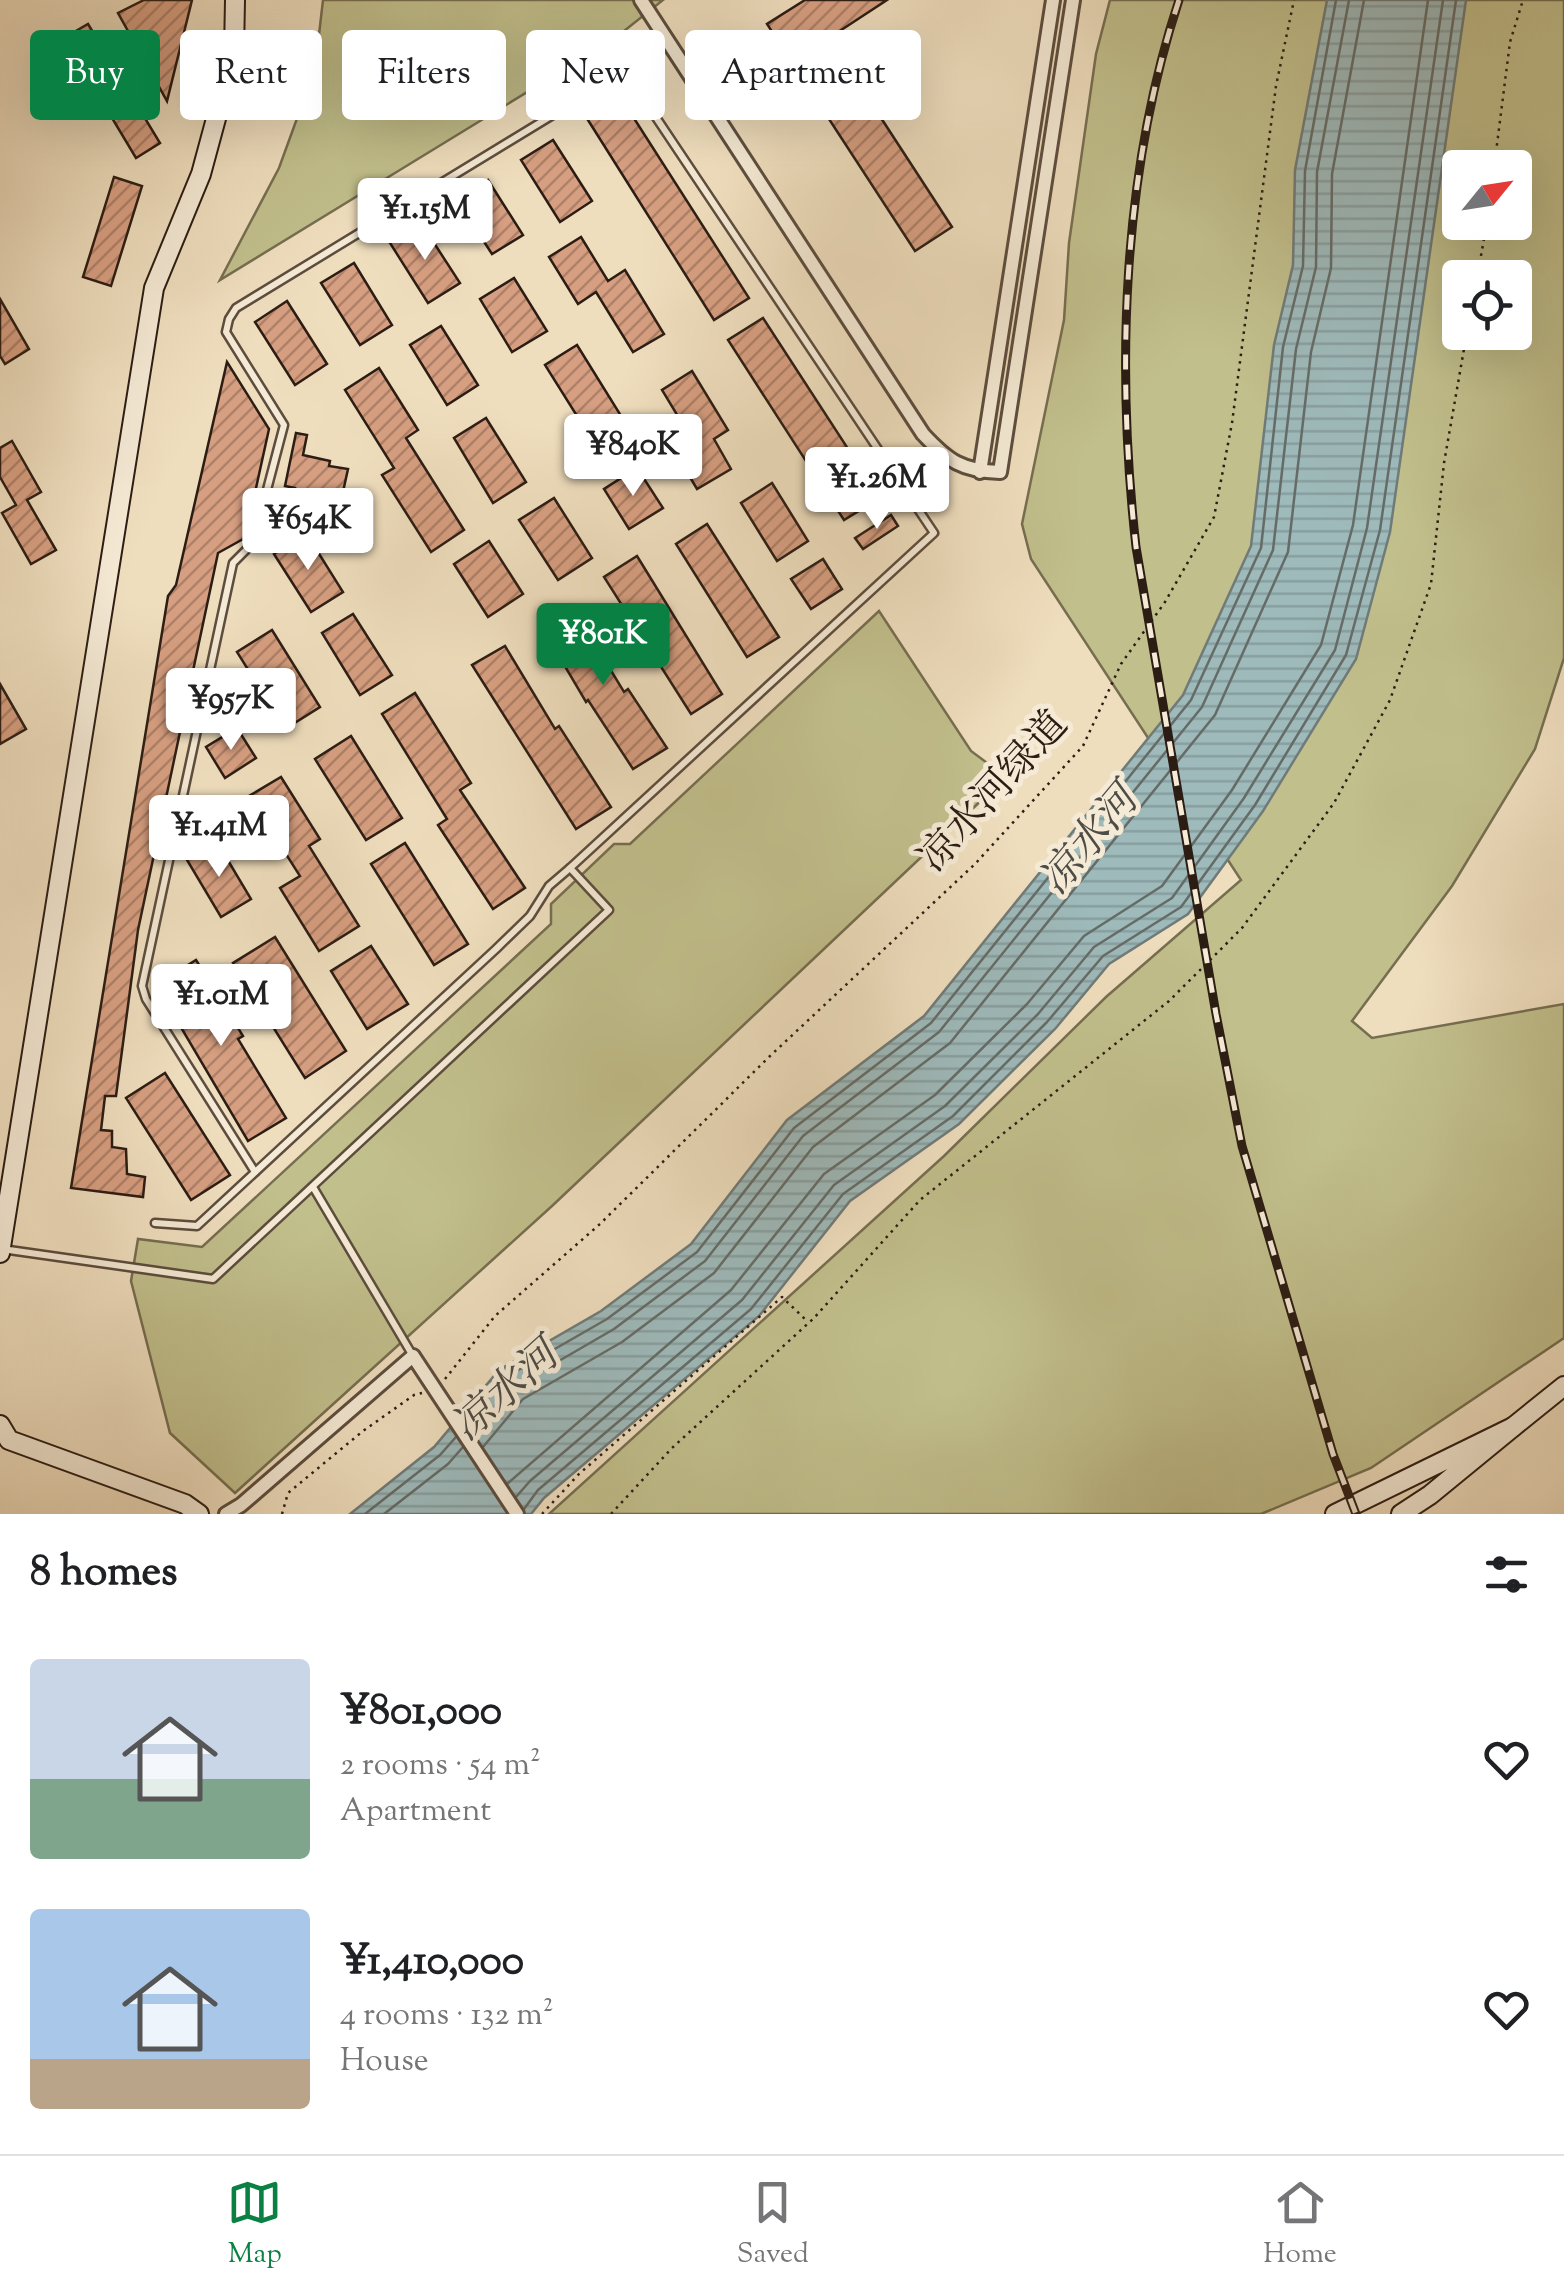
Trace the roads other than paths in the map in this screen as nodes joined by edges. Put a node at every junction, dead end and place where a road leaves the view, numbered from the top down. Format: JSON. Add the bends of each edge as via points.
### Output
{"nodes":[{"id":1,"x":235,"y":0,"type":"edge"},
{"id":2,"x":641,"y":0,"type":"edge"},
{"id":3,"x":1053,"y":0,"type":"edge"},
{"id":4,"x":1073,"y":0,"type":"edge"},
{"id":5,"x":980,"y":472,"type":"junction"},
{"id":6,"x":570,"y":868,"type":"junction"},
{"id":7,"x":256,"y":1172,"type":"junction"},
{"id":8,"x":313,"y":1186,"type":"junction"},
{"id":9,"x":155,"y":1223,"type":"dead end"},
{"id":10,"x":0,"y":1251,"type":"edge"},
{"id":11,"x":413,"y":1356,"type":"junction"},
{"id":12,"x":1564,"y":1386,"type":"edge"},
{"id":13,"x":0,"y":1425,"type":"edge"},
{"id":14,"x":1513,"y":1427,"type":"junction"},
{"id":15,"x":199,"y":1514,"type":"edge"},
{"id":16,"x":226,"y":1514,"type":"edge"},
{"id":17,"x":517,"y":1514,"type":"edge"},
{"id":18,"x":1335,"y":1514,"type":"edge"},
{"id":19,"x":1401,"y":1514,"type":"edge"}],
"edges":[{"from":1,"to":10,"type":"street","via":[[234,52],[201,174],[154,288]]},
{"from":2,"to":5,"type":"street","via":[[924,434],[948,461]]},
{"from":3,"to":5,"type":"street"},
{"from":4,"to":5,"type":"street","via":[[1000,472]]},
{"from":6,"to":7,"type":"lane","via":[[496,949]]},
{"from":6,"to":7,"type":"lane","via":[[934,533],[625,72],[228,318],[226,332],[284,425],[253,543],[234,563],[142,986]]},
{"from":6,"to":8,"type":"lane","via":[[609,910]]},
{"from":7,"to":9,"type":"lane","via":[[197,1226]]},
{"from":8,"to":10,"type":"lane","via":[[213,1279]]},
{"from":8,"to":11,"type":"lane"},
{"from":11,"to":16,"type":"street"},
{"from":11,"to":17,"type":"street"},
{"from":12,"to":14,"type":"street"},
{"from":13,"to":15,"type":"street","via":[[9,1440]]},
{"from":14,"to":18,"type":"street"},
{"from":14,"to":19,"type":"street"}]}
